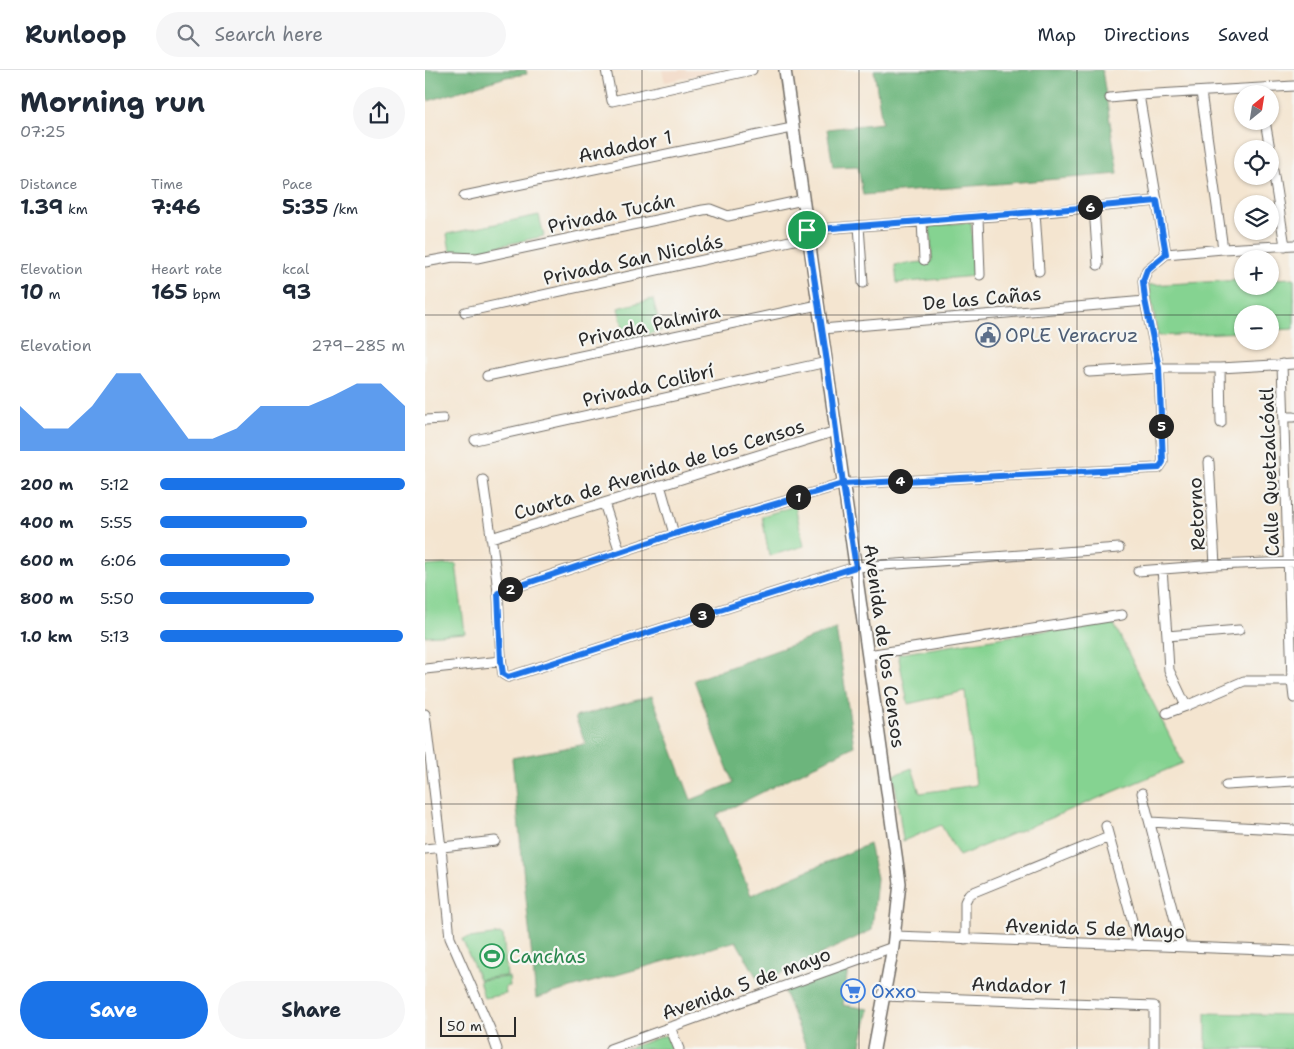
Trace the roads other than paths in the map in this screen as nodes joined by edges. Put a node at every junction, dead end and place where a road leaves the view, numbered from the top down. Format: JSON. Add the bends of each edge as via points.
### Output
{"nodes":[{"id":1,"x":606,"y":70,"type":"edge"},
{"id":2,"x":751,"y":70,"type":"edge"},
{"id":3,"x":785,"y":70,"type":"edge"},
{"id":4,"x":1294,"y":86,"type":"edge"},
{"id":5,"x":1279,"y":88,"type":"edge"},
{"id":6,"x":1234,"y":91,"type":"edge"},
{"id":7,"x":1201,"y":92,"type":"junction"},
{"id":8,"x":1139,"y":95,"type":"junction"},
{"id":9,"x":1110,"y":98,"type":"dead end"},
{"id":10,"x":793,"y":128,"type":"junction"},
{"id":11,"x":1277,"y":185,"type":"edge"},
{"id":12,"x":464,"y":196,"type":"dead end"},
{"id":13,"x":803,"y":200,"type":"junction"},
{"id":14,"x":1157,"y":201,"type":"junction"},
{"id":15,"x":1095,"y":207,"type":"junction"},
{"id":16,"x":1035,"y":212,"type":"junction"},
{"id":17,"x":978,"y":217,"type":"junction"},
{"id":18,"x":922,"y":221,"type":"junction"},
{"id":19,"x":859,"y":226,"type":"junction"},
{"id":20,"x":808,"y":233,"type":"junction"},
{"id":21,"x":1289,"y":246,"type":"edge"},
{"id":22,"x":1223,"y":249,"type":"junction"},
{"id":23,"x":1166,"y":254,"type":"junction"},
{"id":24,"x":924,"y":260,"type":"dead end"},
{"id":25,"x":425,"y":262,"type":"edge"},
{"id":26,"x":1098,"y":265,"type":"dead end"},
{"id":27,"x":1039,"y":270,"type":"dead end"},
{"id":28,"x":980,"y":275,"type":"dead end"},
{"id":29,"x":863,"y":283,"type":"dead end"},
{"id":30,"x":1145,"y":300,"type":"junction"},
{"id":31,"x":818,"y":304,"type":"junction"},
{"id":32,"x":465,"y":312,"type":"dead end"},
{"id":33,"x":822,"y":329,"type":"junction"},
{"id":34,"x":827,"y":362,"type":"junction"},
{"id":35,"x":1281,"y":364,"type":"junction"},
{"id":36,"x":1294,"y":364,"type":"edge"},
{"id":37,"x":1159,"y":368,"type":"junction"},
{"id":38,"x":1220,"y":368,"type":"junction"},
{"id":39,"x":1089,"y":372,"type":"dead end"},
{"id":40,"x":487,"y":376,"type":"dead end"},
{"id":41,"x":1284,"y":417,"type":"junction"},
{"id":42,"x":1294,"y":417,"type":"edge"},
{"id":43,"x":443,"y":419,"type":"dead end"},
{"id":44,"x":425,"y":420,"type":"edge"},
{"id":45,"x":1221,"y":423,"type":"dead end"},
{"id":46,"x":837,"y":431,"type":"junction"},
{"id":47,"x":475,"y":440,"type":"dead end"},
{"id":48,"x":1209,"y":462,"type":"dead end"},
{"id":49,"x":483,"y":480,"type":"dead end"},
{"id":50,"x":843,"y":484,"type":"junction"},
{"id":51,"x":660,"y":485,"type":"junction"},
{"id":52,"x":604,"y":503,"type":"junction"},
{"id":53,"x":674,"y":534,"type":"junction"},
{"id":54,"x":491,"y":538,"type":"junction"},
{"id":55,"x":1119,"y":548,"type":"dead end"},
{"id":56,"x":620,"y":552,"type":"junction"},
{"id":57,"x":1291,"y":562,"type":"edge"},
{"id":58,"x":1215,"y":564,"type":"junction"},
{"id":59,"x":856,"y":567,"type":"junction"},
{"id":60,"x":1162,"y":569,"type":"junction"},
{"id":61,"x":1138,"y":571,"type":"dead end"},
{"id":62,"x":498,"y":593,"type":"junction"},
{"id":63,"x":1122,"y":615,"type":"dead end"},
{"id":64,"x":1239,"y":630,"type":"dead end"},
{"id":65,"x":1167,"y":636,"type":"junction"},
{"id":66,"x":868,"y":655,"type":"junction"},
{"id":67,"x":501,"y":661,"type":"junction"},
{"id":68,"x":425,"y":669,"type":"edge"},
{"id":69,"x":1292,"y":681,"type":"junction"},
{"id":70,"x":1294,"y":698,"type":"edge"},
{"id":71,"x":1187,"y":706,"type":"junction"},
{"id":72,"x":1167,"y":713,"type":"dead end"},
{"id":73,"x":425,"y":714,"type":"edge"},
{"id":74,"x":1294,"y":781,"type":"edge"},
{"id":75,"x":1226,"y":785,"type":"dead end"},
{"id":76,"x":1141,"y":793,"type":"dead end"},
{"id":77,"x":1150,"y":822,"type":"junction"},
{"id":78,"x":1106,"y":826,"type":"dead end"},
{"id":79,"x":1294,"y":830,"type":"edge"},
{"id":80,"x":1109,"y":837,"type":"junction"},
{"id":81,"x":495,"y":841,"type":"dead end"},
{"id":82,"x":441,"y":848,"type":"junction"},
{"id":83,"x":425,"y":849,"type":"edge"},
{"id":84,"x":965,"y":939,"type":"junction"},
{"id":85,"x":894,"y":942,"type":"junction"},
{"id":86,"x":1139,"y":946,"type":"junction"},
{"id":87,"x":1182,"y":947,"type":"junction"},
{"id":88,"x":1294,"y":951,"type":"edge"},
{"id":89,"x":883,"y":996,"type":"junction"},
{"id":90,"x":670,"y":1027,"type":"junction"},
{"id":91,"x":497,"y":1049,"type":"edge"},
{"id":92,"x":611,"y":1049,"type":"edge"},
{"id":93,"x":679,"y":1049,"type":"edge"},
{"id":94,"x":874,"y":1049,"type":"edge"},
{"id":95,"x":1154,"y":1049,"type":"edge"}],
"edges":[{"from":1,"to":2,"type":"street","via":[[612,101]]},
{"from":3,"to":10,"type":"street","name":"Avenida de los Censos"},
{"from":4,"to":5,"type":"street"},
{"from":6,"to":7,"type":"street"},
{"from":7,"to":8,"type":"street"},
{"from":7,"to":22,"type":"street"},
{"from":8,"to":9,"type":"street"},
{"from":8,"to":14,"type":"street"},
{"from":10,"to":12,"type":"street","name":"Andador 1"},
{"from":10,"to":13,"type":"street","name":"Avenida de los Censos"},
{"from":11,"to":21,"type":"street"},
{"from":13,"to":20,"type":"street","name":"Avenida de los Censos"},
{"from":13,"to":25,"type":"street","name":"Privada Tucán","via":[[729,216],[710,209],[703,210],[477,258],[453,257]]},
{"from":14,"to":15,"type":"street","name":"Privada San Nicolás"},
{"from":14,"to":23,"type":"street"},
{"from":15,"to":16,"type":"street","name":"Privada San Nicolás"},
{"from":15,"to":26,"type":"street"},
{"from":16,"to":17,"type":"street","name":"Privada San Nicolás"},
{"from":16,"to":27,"type":"street"},
{"from":17,"to":18,"type":"street","name":"Privada San Nicolás"},
{"from":17,"to":28,"type":"street"},
{"from":18,"to":19,"type":"street","name":"Privada San Nicolás"},
{"from":18,"to":24,"type":"street"},
{"from":19,"to":20,"type":"street","name":"Privada San Nicolás"},
{"from":19,"to":29,"type":"street"},
{"from":20,"to":31,"type":"street","name":"Avenida de los Censos"},
{"from":20,"to":32,"type":"street","name":"Privada San Nicolás"},
{"from":21,"to":22,"type":"street"},
{"from":22,"to":23,"type":"street"},
{"from":23,"to":30,"type":"street","via":[[1147,270],[1143,281]]},
{"from":30,"to":33,"type":"street","name":"De las Cañas"},
{"from":30,"to":37,"type":"street"},
{"from":31,"to":33,"type":"street","name":"Avenida de los Censos"},
{"from":31,"to":40,"type":"street","name":"Privada Palmira"},
{"from":33,"to":34,"type":"street","name":"Avenida de los Censos"},
{"from":34,"to":46,"type":"street","name":"Avenida de los Censos"},
{"from":34,"to":47,"type":"street","name":"Privada Colibrí"},
{"from":35,"to":36,"type":"street"},
{"from":35,"to":38,"type":"street"},
{"from":35,"to":41,"type":"street","name":"Calle Quetzalcóatl"},
{"from":37,"to":38,"type":"street"},
{"from":37,"to":39,"type":"street"},
{"from":37,"to":50,"type":"street","via":[[1163,462],[1159,468]]},
{"from":38,"to":45,"type":"street"},
{"from":41,"to":42,"type":"street"},
{"from":41,"to":57,"type":"street","name":"Calle Quetzalcóatl"},
{"from":43,"to":44,"type":"street"},
{"from":46,"to":50,"type":"street","name":"Avenida de los Censos"},
{"from":46,"to":51,"type":"street","name":"Cuarta de Avenida de los Censos"},
{"from":48,"to":58,"type":"street","name":"Retorno"},
{"from":49,"to":54,"type":"street"},
{"from":50,"to":53,"type":"street"},
{"from":50,"to":59,"type":"street","name":"Avenida de los Censos"},
{"from":51,"to":52,"type":"street","name":"Cuarta de Avenida de los Censos"},
{"from":51,"to":53,"type":"street"},
{"from":52,"to":54,"type":"street","name":"Cuarta de Avenida de los Censos"},
{"from":52,"to":56,"type":"street"},
{"from":53,"to":56,"type":"street"},
{"from":54,"to":62,"type":"street"},
{"from":55,"to":59,"type":"street"},
{"from":56,"to":62,"type":"street"},
{"from":57,"to":58,"type":"street","name":"Retorno"},
{"from":57,"to":69,"type":"street","name":"Calle Quetzalcóatl"},
{"from":58,"to":60,"type":"street","name":"Retorno"},
{"from":59,"to":66,"type":"street","name":"Avenida de los Censos"},
{"from":59,"to":67,"type":"street","via":[[508,677],[503,674]]},
{"from":60,"to":61,"type":"street","name":"Retorno"},
{"from":60,"to":65,"type":"street"},
{"from":62,"to":67,"type":"street"},
{"from":63,"to":66,"type":"street"},
{"from":64,"to":65,"type":"street"},
{"from":65,"to":71,"type":"street","via":[[1169,670]]},
{"from":66,"to":85,"type":"street","name":"Avenida de los Censos","via":[[900,883]]},
{"from":67,"to":68,"type":"street"},
{"from":69,"to":70,"type":"street","name":"Calle Quetzalcóatl"},
{"from":69,"to":71,"type":"street","via":[[1244,681]]},
{"from":71,"to":72,"type":"street"},
{"from":73,"to":82,"type":"street"},
{"from":74,"to":75,"type":"street"},
{"from":76,"to":77,"type":"street"},
{"from":77,"to":79,"type":"street"},
{"from":77,"to":87,"type":"street"},
{"from":78,"to":80,"type":"street"},
{"from":80,"to":84,"type":"street","via":[[969,894],[965,902]]},
{"from":80,"to":86,"type":"street"},
{"from":81,"to":82,"type":"street"},
{"from":82,"to":83,"type":"street"},
{"from":82,"to":91,"type":"street","via":[[450,938]]},
{"from":84,"to":85,"type":"street","name":"Avenida 5 de Mayo"},
{"from":84,"to":86,"type":"street","name":"Avenida 5 de Mayo"},
{"from":85,"to":89,"type":"street","name":"Avenida de los Censos"},
{"from":85,"to":90,"type":"street","name":"Avenida 5 de mayo"},
{"from":86,"to":87,"type":"street","name":"Avenida 5 de Mayo"},
{"from":87,"to":88,"type":"street","name":"Avenida 5 de Mayo"},
{"from":89,"to":94,"type":"street","name":"Avenida de los Censos"},
{"from":89,"to":95,"type":"street","name":"Andador 1","via":[[1154,1006]]},
{"from":90,"to":92,"type":"street","name":"Avenida 5 de mayo"},
{"from":90,"to":93,"type":"street"}]}
